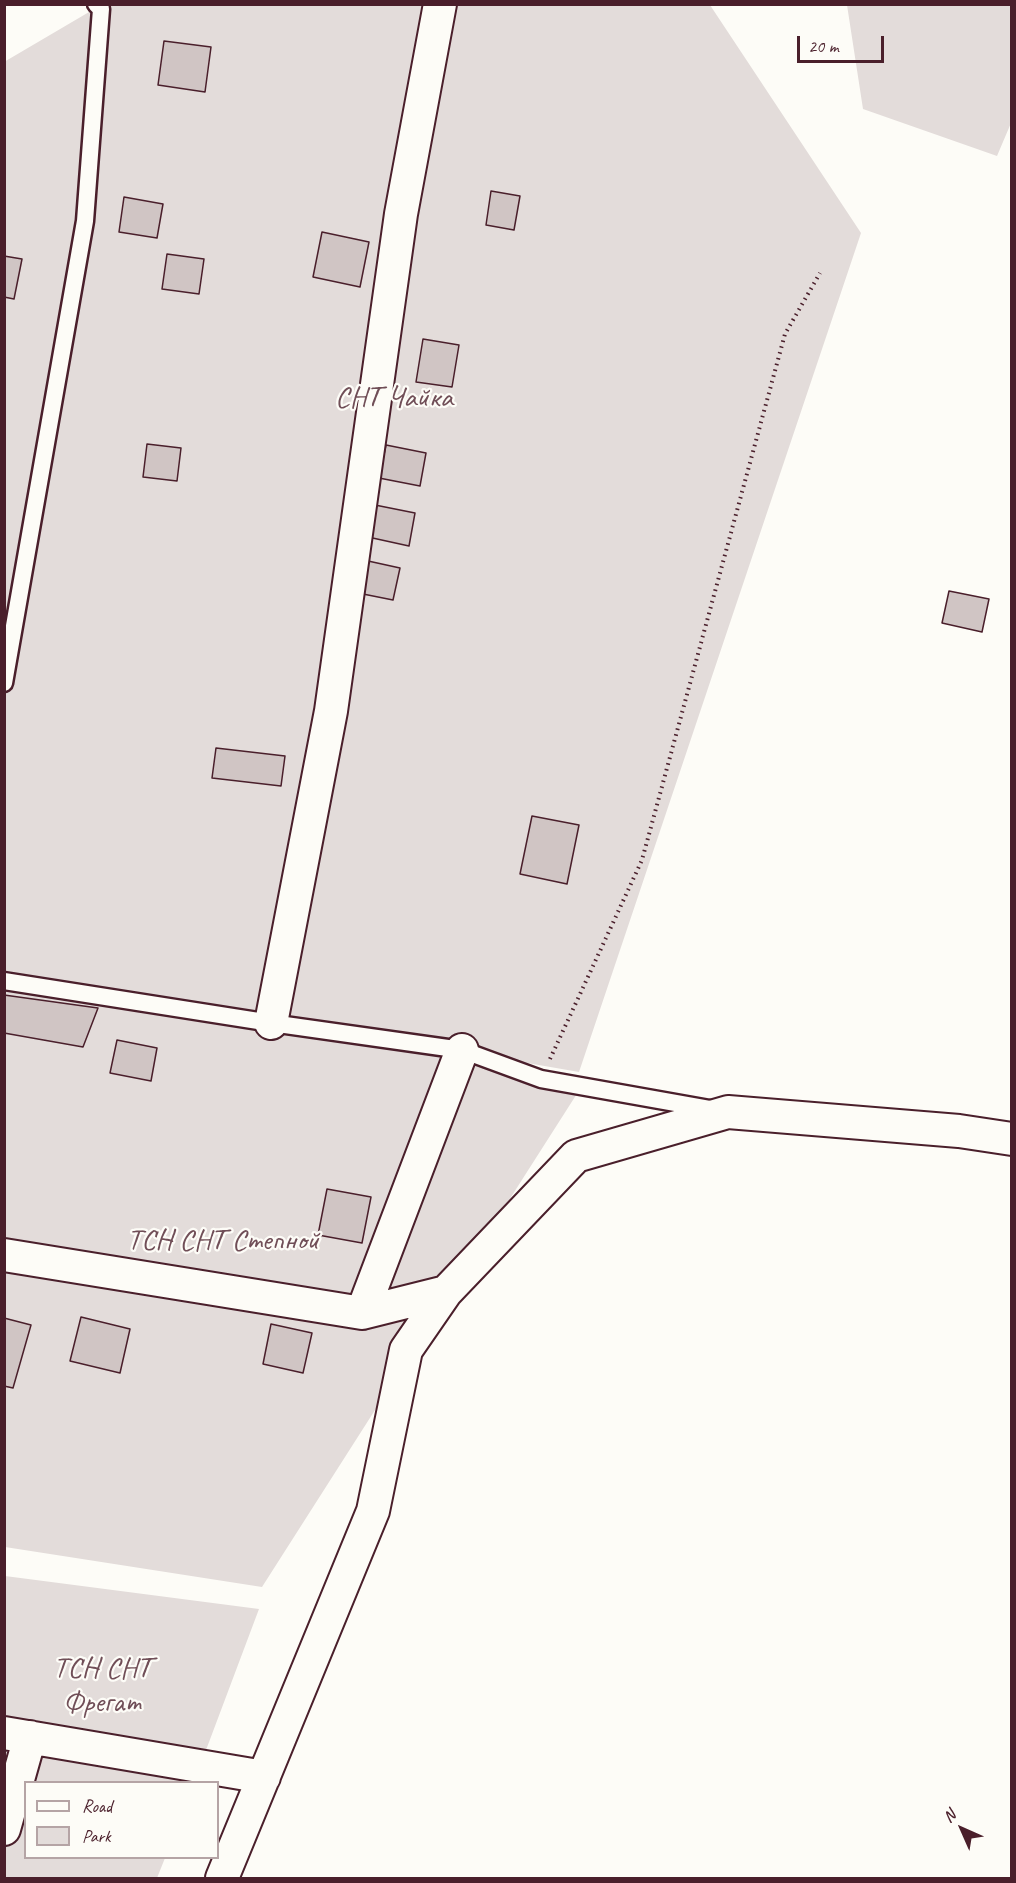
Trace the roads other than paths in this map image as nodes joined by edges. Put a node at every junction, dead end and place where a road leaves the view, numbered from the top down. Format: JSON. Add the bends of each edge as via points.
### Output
{"nodes":[{"id":1,"x":96,"y":4,"type":"edge"},
{"id":2,"x":440,"y":4,"type":"edge"},
{"id":3,"x":4,"y":683,"type":"edge"},
{"id":4,"x":4,"y":981,"type":"edge"},
{"id":5,"x":271,"y":1023,"type":"junction"},
{"id":6,"x":462,"y":1050,"type":"junction"},
{"id":7,"x":728,"y":1112,"type":"junction"},
{"id":8,"x":1011,"y":1139,"type":"edge"},
{"id":9,"x":4,"y":1255,"type":"edge"},
{"id":10,"x":446,"y":1292,"type":"junction"},
{"id":11,"x":362,"y":1313,"type":"junction"},
{"id":12,"x":17,"y":1735,"type":"edge"},
{"id":13,"x":264,"y":1777,"type":"junction"},
{"id":14,"x":4,"y":1829,"type":"edge"},
{"id":15,"x":222,"y":1878,"type":"edge"}],
"edges":[{"from":1,"to":3,"type":"lane","via":[[101,9],[85,221]]},
{"from":2,"to":5,"type":"street","via":[[401,214],[331,711]]},
{"from":4,"to":5,"type":"lane"},
{"from":5,"to":6,"type":"lane"},
{"from":6,"to":7,"type":"lane","via":[[542,1079]]},
{"from":6,"to":11,"type":"street"},
{"from":7,"to":8,"type":"street","via":[[959,1131]]},
{"from":7,"to":10,"type":"street","via":[[576,1156]]},
{"from":9,"to":11,"type":"street"},
{"from":10,"to":11,"type":"street"},
{"from":10,"to":13,"type":"street","via":[[406,1350],[373,1511]]},
{"from":12,"to":13,"type":"street"},
{"from":12,"to":14,"type":"street"},
{"from":13,"to":15,"type":"street"}]}
